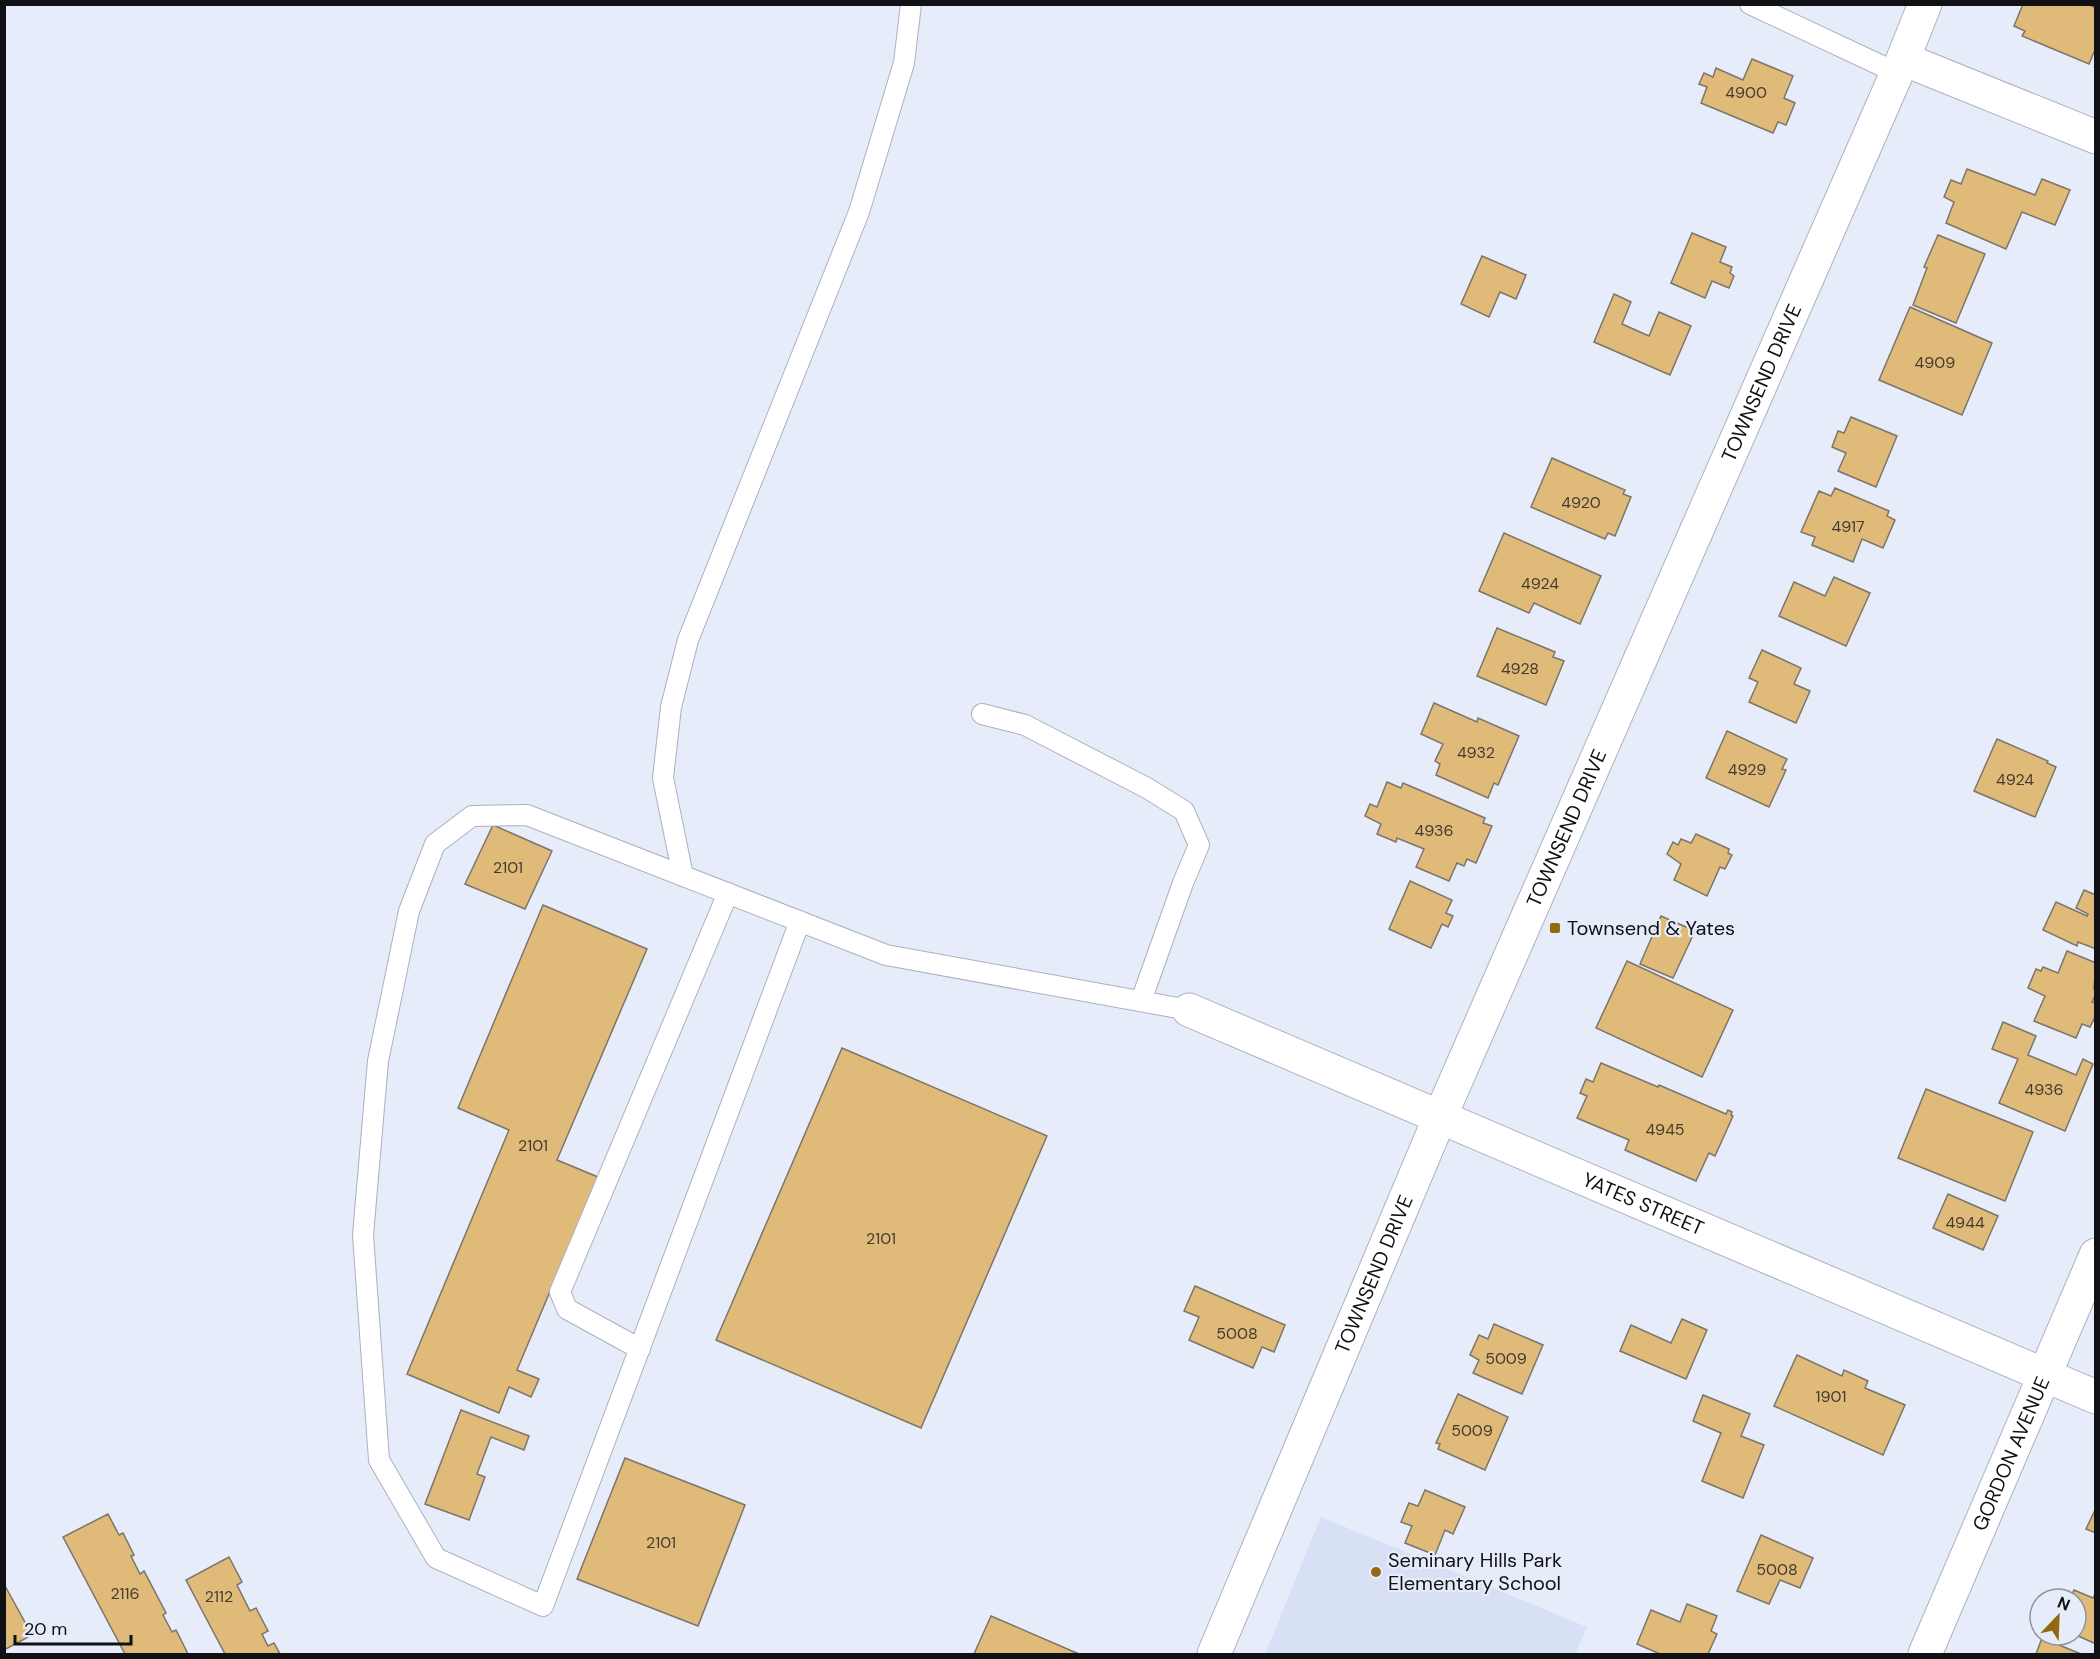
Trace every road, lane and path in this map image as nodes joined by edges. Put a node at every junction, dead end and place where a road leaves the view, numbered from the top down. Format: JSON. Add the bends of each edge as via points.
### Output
{"nodes":[{"id":1,"x":911,"y":4,"type":"edge"},
{"id":2,"x":1750,"y":4,"type":"edge"},
{"id":3,"x":1925,"y":4,"type":"edge"},
{"id":4,"x":1900,"y":66,"type":"junction"},
{"id":5,"x":2096,"y":137,"type":"edge"},
{"id":6,"x":982,"y":714,"type":"dead end"},
{"id":7,"x":683,"y":876,"type":"junction"},
{"id":8,"x":728,"y":892,"type":"junction"},
{"id":9,"x":800,"y":921,"type":"junction"},
{"id":10,"x":1141,"y":1001,"type":"junction"},
{"id":11,"x":1189,"y":1010,"type":"joint"},
{"id":12,"x":1440,"y":1117,"type":"junction"},
{"id":13,"x":2096,"y":1255,"type":"edge"},
{"id":14,"x":640,"y":1348,"type":"junction"},
{"id":15,"x":2044,"y":1375,"type":"junction"},
{"id":16,"x":2096,"y":1397,"type":"edge"},
{"id":17,"x":1214,"y":1654,"type":"edge"},
{"id":18,"x":1925,"y":1654,"type":"edge"}],
"edges":[{"from":1,"to":7,"type":"lane","via":[[904,63],[860,212],[688,640],[671,707],[663,778]]},
{"from":2,"to":4,"type":"lane"},
{"from":3,"to":4,"type":"street","name":"TOWNSEND DRIVE"},
{"from":4,"to":5,"type":"street"},
{"from":4,"to":12,"type":"street","name":"TOWNSEND DRIVE"},
{"from":6,"to":10,"type":"lane","via":[[1025,725],[1184,811],[1199,845]]},
{"from":7,"to":8,"type":"lane"},
{"from":7,"to":14,"type":"lane","via":[[527,815],[472,816],[435,844],[409,910],[378,1061],[363,1235],[380,1460],[436,1558],[543,1606]]},
{"from":8,"to":9,"type":"lane"},
{"from":8,"to":14,"type":"lane","via":[[560,1292],[567,1309]]},
{"from":9,"to":10,"type":"lane","via":[[886,955]]},
{"from":9,"to":14,"type":"lane"},
{"from":10,"to":11,"type":"lane"},
{"from":11,"to":12,"type":"street","name":"YATES STREET"},
{"from":12,"to":15,"type":"street","name":"YATES STREET"},
{"from":12,"to":17,"type":"street","name":"TOWNSEND DRIVE"},
{"from":13,"to":15,"type":"street","name":"GORDON AVENUE"},
{"from":15,"to":16,"type":"street","name":"YATES STREET"},
{"from":15,"to":18,"type":"street","name":"GORDON AVENUE"}]}
